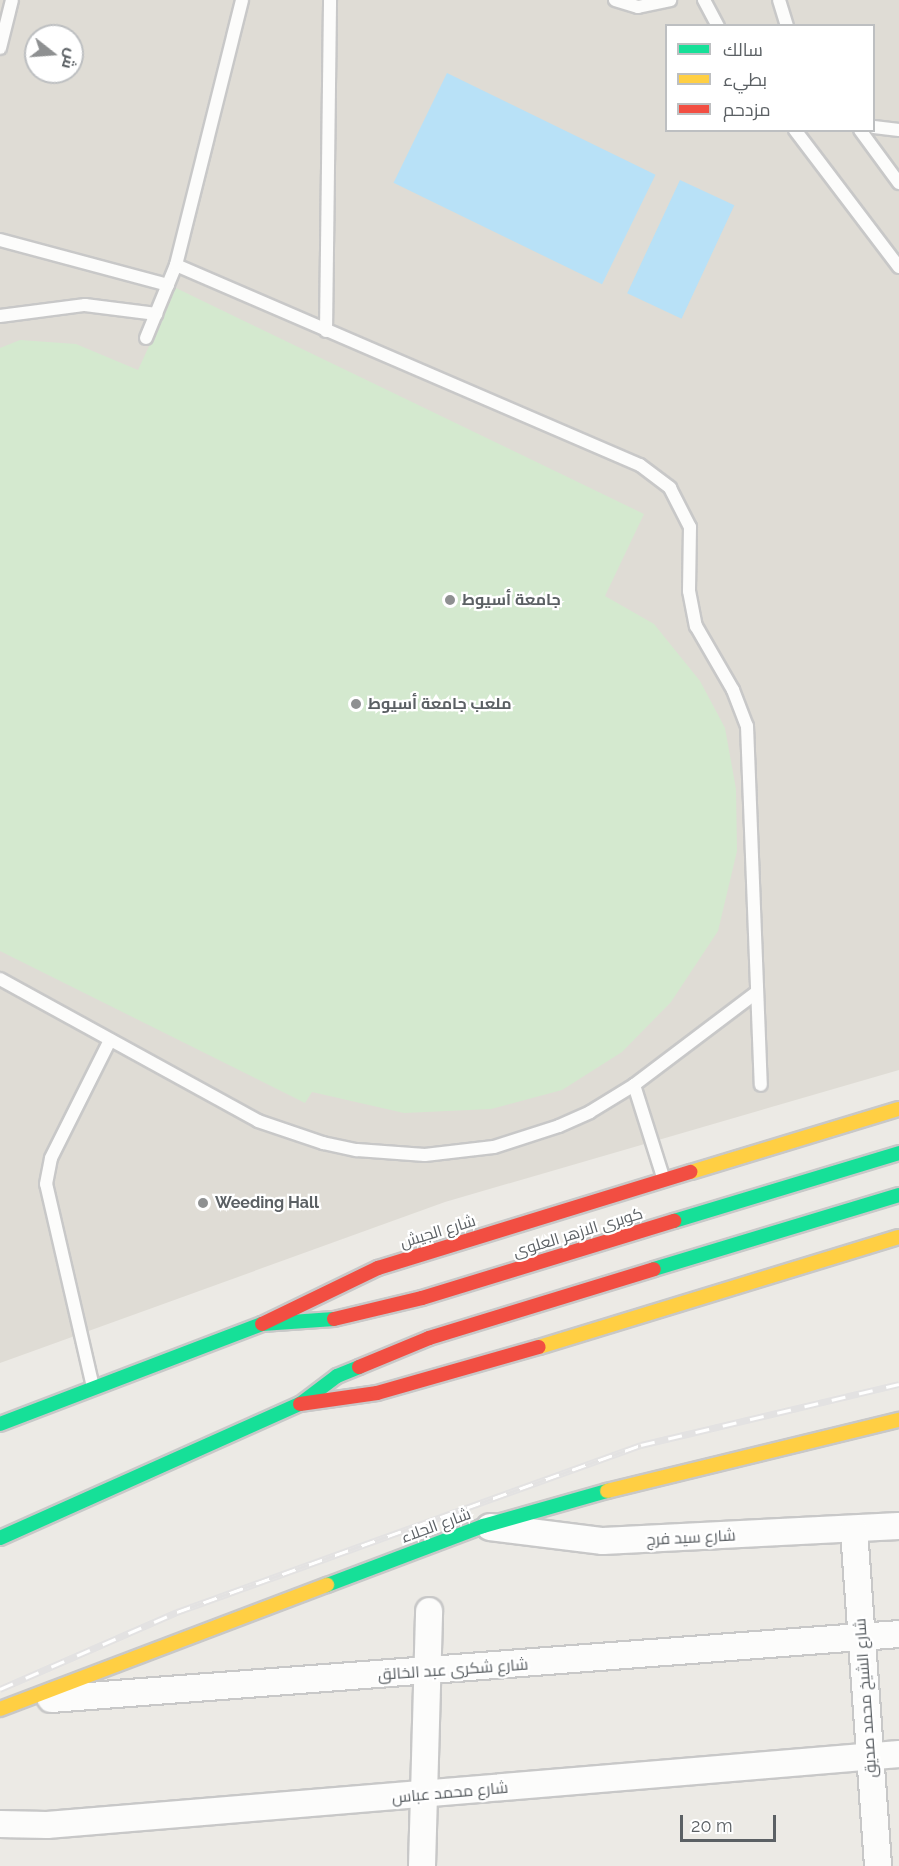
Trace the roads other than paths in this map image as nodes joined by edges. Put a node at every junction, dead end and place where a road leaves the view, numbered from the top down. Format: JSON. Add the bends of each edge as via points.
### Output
{"nodes":[{"id":1,"x":12,"y":0,"type":"edge"},
{"id":2,"x":242,"y":0,"type":"edge"},
{"id":3,"x":330,"y":0,"type":"edge"},
{"id":4,"x":615,"y":0,"type":"edge"},
{"id":5,"x":670,"y":0,"type":"edge"},
{"id":6,"x":704,"y":0,"type":"edge"},
{"id":7,"x":779,"y":0,"type":"edge"},
{"id":8,"x":717,"y":24,"type":"edge"},
{"id":9,"x":786,"y":24,"type":"edge"},
{"id":10,"x":0,"y":48,"type":"edge"},
{"id":11,"x":875,"y":127,"type":"edge"},
{"id":12,"x":899,"y":130,"type":"edge"},
{"id":13,"x":797,"y":132,"type":"edge"},
{"id":14,"x":861,"y":132,"type":"edge"},
{"id":15,"x":899,"y":183,"type":"edge"},
{"id":16,"x":0,"y":240,"type":"edge"},
{"id":17,"x":176,"y":266,"type":"junction"},
{"id":18,"x":899,"y":267,"type":"edge"},
{"id":19,"x":168,"y":285,"type":"junction"},
{"id":20,"x":156,"y":314,"type":"junction"},
{"id":21,"x":0,"y":315,"type":"edge"},
{"id":22,"x":326,"y":331,"type":"junction"},
{"id":23,"x":146,"y":338,"type":"dead end"},
{"id":24,"x":0,"y":979,"type":"edge"},
{"id":25,"x":757,"y":992,"type":"junction"},
{"id":26,"x":110,"y":1040,"type":"junction"},
{"id":27,"x":633,"y":1085,"type":"junction"},
{"id":28,"x":761,"y":1085,"type":"dead end"},
{"id":29,"x":899,"y":1109,"type":"edge"},
{"id":30,"x":899,"y":1153,"type":"edge"},
{"id":31,"x":664,"y":1180,"type":"junction"},
{"id":32,"x":899,"y":1195,"type":"edge"},
{"id":33,"x":899,"y":1237,"type":"edge"},
{"id":34,"x":262,"y":1324,"type":"junction"},
{"id":35,"x":94,"y":1389,"type":"junction"},
{"id":36,"x":300,"y":1404,"type":"junction"},
{"id":37,"x":899,"y":1420,"type":"edge"},
{"id":38,"x":0,"y":1424,"type":"edge"},
{"id":39,"x":483,"y":1526,"type":"junction"},
{"id":40,"x":899,"y":1526,"type":"edge"},
{"id":41,"x":854,"y":1530,"type":"junction"},
{"id":42,"x":0,"y":1538,"type":"edge"},
{"id":43,"x":429,"y":1611,"type":"dead end"},
{"id":44,"x":899,"y":1634,"type":"edge"},
{"id":45,"x":861,"y":1637,"type":"junction"},
{"id":46,"x":428,"y":1673,"type":"junction"},
{"id":47,"x":3,"y":1708,"type":"edge"},
{"id":48,"x":899,"y":1754,"type":"edge"},
{"id":49,"x":870,"y":1756,"type":"junction"},
{"id":50,"x":424,"y":1795,"type":"junction"},
{"id":51,"x":0,"y":1824,"type":"edge"},
{"id":52,"x":422,"y":1866,"type":"edge"},
{"id":53,"x":878,"y":1866,"type":"edge"}],
"edges":[{"from":1,"to":10,"type":"lane"},
{"from":2,"to":17,"type":"lane"},
{"from":3,"to":22,"type":"lane"},
{"from":4,"to":5,"type":"lane","via":[[638,7]]},
{"from":6,"to":8,"type":"lane"},
{"from":7,"to":9,"type":"lane"},
{"from":11,"to":12,"type":"lane"},
{"from":13,"to":18,"type":"lane"},
{"from":14,"to":15,"type":"lane"},
{"from":16,"to":19,"type":"lane"},
{"from":17,"to":19,"type":"lane"},
{"from":17,"to":22,"type":"lane"},
{"from":19,"to":20,"type":"lane"},
{"from":20,"to":21,"type":"lane","via":[[85,305]]},
{"from":20,"to":23,"type":"lane"},
{"from":22,"to":25,"type":"lane","via":[[640,465],[656,475],[675,496],[690,527],[689,591],[696,626],[733,690],[747,726]]},
{"from":24,"to":26,"type":"lane"},
{"from":25,"to":27,"type":"lane"},
{"from":25,"to":28,"type":"lane"},
{"from":26,"to":27,"type":"lane","via":[[258,1121],[323,1143],[391,1154],[459,1152],[527,1138],[591,1112]]},
{"from":26,"to":35,"type":"lane","via":[[51,1158],[46,1184]]},
{"from":27,"to":31,"type":"lane"},
{"from":29,"to":31,"type":"main road","name":"شارع الجيش"},
{"from":30,"to":34,"type":"main road","name":"كوبرى الازهر العلوى","via":[[422,1298],[342,1318]]},
{"from":31,"to":34,"type":"main road","name":"شارع الجيش","via":[[378,1268]]},
{"from":32,"to":36,"type":"main road","via":[[429,1338],[337,1376]]},
{"from":33,"to":36,"type":"main road","via":[[417,1383]]},
{"from":34,"to":35,"type":"main road","name":"شارع الجيش"},
{"from":35,"to":38,"type":"main road","name":"شارع الجيش"},
{"from":36,"to":42,"type":"main road"},
{"from":37,"to":39,"type":"main road","name":"شارع الجلاء","via":[[650,1480]]},
{"from":39,"to":41,"type":"street","name":"شارع سيد فرج","via":[[603,1541]]},
{"from":39,"to":47,"type":"main road","name":"شارع الجلاء"},
{"from":40,"to":41,"type":"street","name":"شارع سيد فرج"},
{"from":41,"to":45,"type":"street","name":"شارع الشيخ محمد صديق"},
{"from":43,"to":46,"type":"street"},
{"from":44,"to":45,"type":"street","name":"شارع شكرى عبد الخالق"},
{"from":45,"to":46,"type":"street","name":"شارع شكرى عبد الخالق"},
{"from":45,"to":49,"type":"street","name":"شارع الشيخ محمد صديق"},
{"from":46,"to":47,"type":"street","name":"شارع شكرى عبد الخالق","via":[[115,1692]]},
{"from":46,"to":50,"type":"street"},
{"from":48,"to":49,"type":"street","name":"شارع محمد عباس"},
{"from":49,"to":50,"type":"street","name":"شارع محمد عباس"},
{"from":49,"to":53,"type":"street","name":"شارع الشيخ محمد صديق"},
{"from":50,"to":51,"type":"street","name":"شارع محمد عباس","via":[[47,1824]]},
{"from":50,"to":52,"type":"street"}]}
